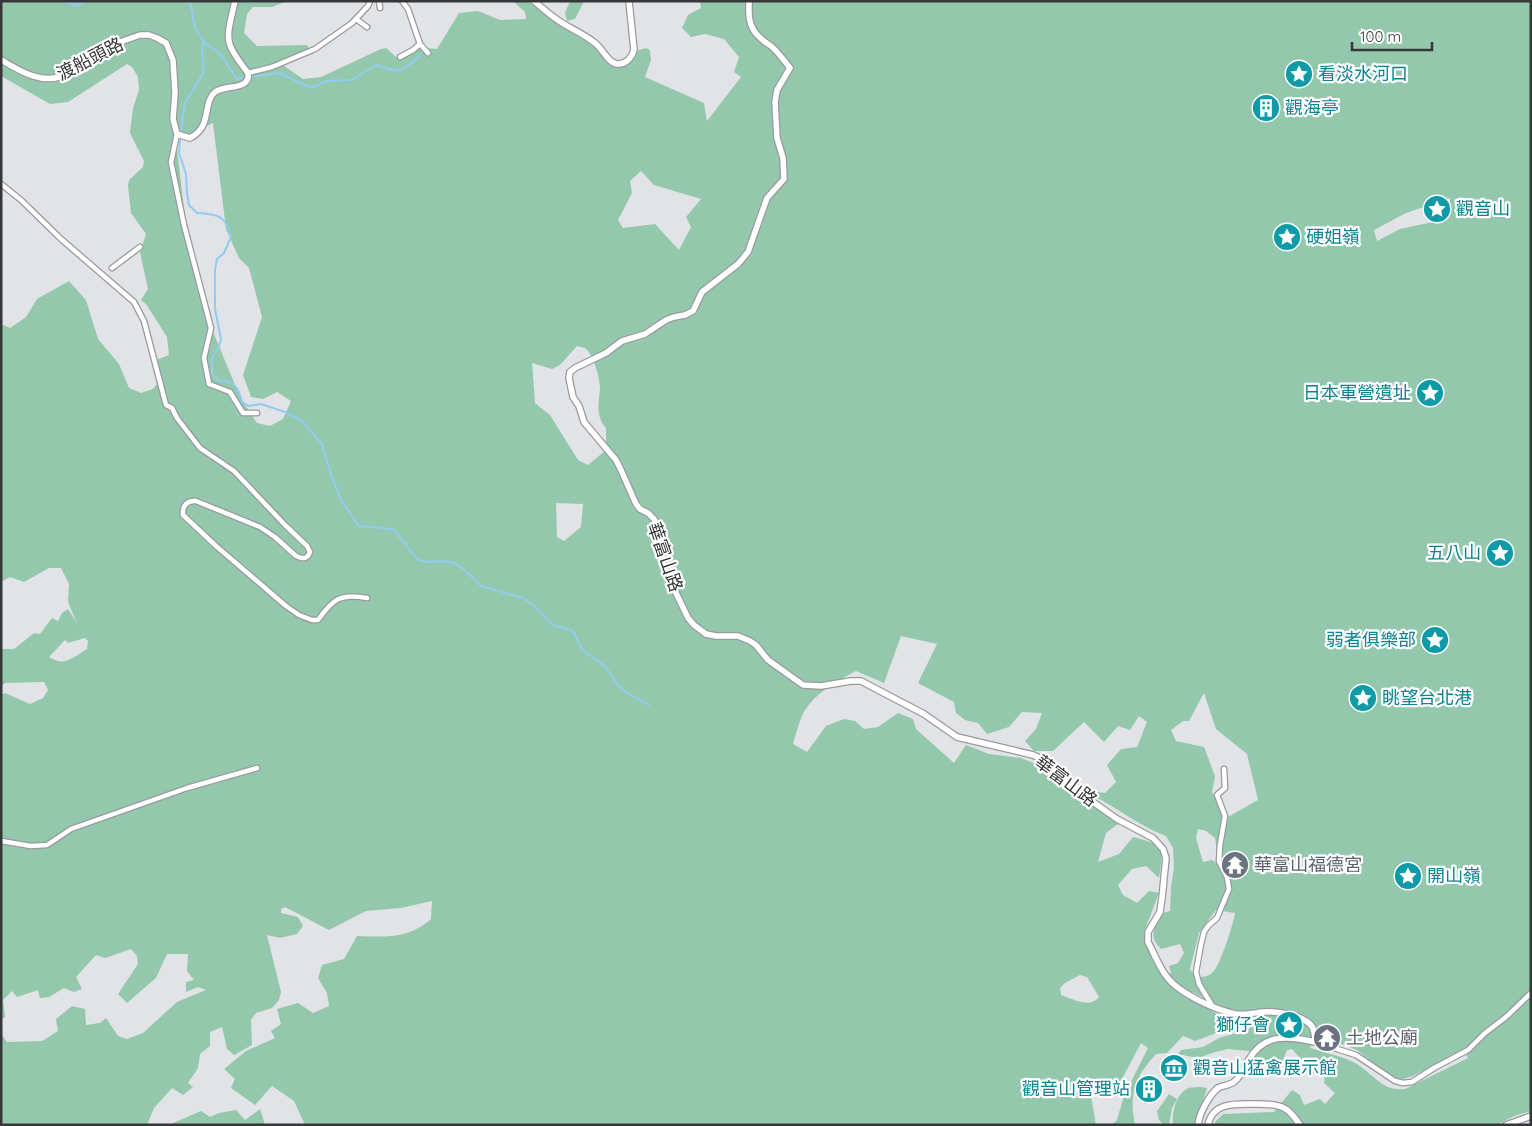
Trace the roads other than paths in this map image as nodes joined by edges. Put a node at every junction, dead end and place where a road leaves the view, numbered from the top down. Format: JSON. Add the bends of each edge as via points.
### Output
{"nodes":[{"id":1,"x":235,"y":1,"type":"edge"},
{"id":2,"x":370,"y":1,"type":"edge"},
{"id":3,"x":379,"y":1,"type":"edge"},
{"id":4,"x":402,"y":1,"type":"edge"},
{"id":5,"x":534,"y":1,"type":"edge"},
{"id":6,"x":629,"y":1,"type":"edge"},
{"id":7,"x":749,"y":1,"type":"edge"},
{"id":8,"x":380,"y":8,"type":"dead end"},
{"id":9,"x":356,"y":19,"type":"junction"},
{"id":10,"x":367,"y":27,"type":"dead end"},
{"id":11,"x":420,"y":44,"type":"junction"},
{"id":12,"x":428,"y":53,"type":"dead end"},
{"id":13,"x":400,"y":57,"type":"dead end"},
{"id":14,"x":1,"y":60,"type":"edge"},
{"id":15,"x":248,"y":75,"type":"junction"},
{"id":16,"x":177,"y":134,"type":"junction"},
{"id":17,"x":1,"y":184,"type":"edge"},
{"id":18,"x":140,"y":247,"type":"dead end"},
{"id":19,"x":112,"y":268,"type":"dead end"},
{"id":20,"x":257,"y":413,"type":"dead end"},
{"id":21,"x":367,"y":598,"type":"dead end"},
{"id":22,"x":257,"y":768,"type":"dead end"},
{"id":23,"x":1224,"y":769,"type":"dead end"},
{"id":24,"x":1,"y":841,"type":"edge"},
{"id":25,"x":1531,"y":993,"type":"edge"},
{"id":26,"x":1213,"y":1006,"type":"junction"},
{"id":27,"x":1315,"y":1042,"type":"junction"},
{"id":28,"x":1531,"y":1116,"type":"edge"},
{"id":29,"x":1198,"y":1125,"type":"edge"},
{"id":30,"x":1208,"y":1125,"type":"edge"},
{"id":31,"x":1300,"y":1125,"type":"edge"},
{"id":32,"x":1506,"y":1125,"type":"edge"}],
"edges":[{"from":1,"to":15,"type":"street","via":[[227,34],[229,44]]},
{"from":2,"to":9,"type":"street"},
{"from":3,"to":8,"type":"street"},
{"from":4,"to":11,"type":"street"},
{"from":5,"to":6,"type":"street","via":[[558,21],[586,35],[616,64],[628,60],[634,50]]},
{"from":7,"to":26,"type":"street","name":"華富山路","via":[[752,29],[790,68],[777,90],[775,102],[784,180],[767,198],[748,252],[702,292],[693,311],[666,320],[645,334],[622,341],[570,372],[573,397],[584,422],[621,470],[636,504],[654,519],[666,572],[688,618],[706,634],[738,636],[750,641],[768,660],[803,685],[861,681],[924,714],[957,737],[1044,760],[1101,807],[1153,838],[1163,848],[1166,858],[1160,912],[1148,932],[1148,942],[1167,978]]},
{"from":9,"to":10,"type":"street"},
{"from":9,"to":15,"type":"street","via":[[315,49]]},
{"from":11,"to":12,"type":"street"},
{"from":11,"to":13,"type":"street"},
{"from":14,"to":16,"type":"street","name":"渡船頭路","via":[[48,80],[120,42],[140,35],[157,38],[166,43],[173,60],[173,119]]},
{"from":15,"to":16,"type":"street","via":[[247,82],[241,86],[217,91],[213,95],[198,134],[190,138]]},
{"from":16,"to":20,"type":"street","via":[[171,162],[211,328],[204,358],[209,384],[230,392],[243,413]]},
{"from":17,"to":21,"type":"street","via":[[134,302],[144,322],[166,405],[172,408],[200,448],[234,471],[310,552],[305,558],[296,556],[260,527],[196,501],[190,500],[186,504],[182,509],[183,515],[299,615],[318,620],[338,598]]},
{"from":18,"to":19,"type":"street"},
{"from":22,"to":24,"type":"street","via":[[187,788],[71,829],[47,845]]},
{"from":23,"to":26,"type":"street","via":[[1225,788],[1217,795],[1225,816],[1219,861],[1229,889],[1217,918],[1204,932],[1196,972],[1199,984]]},
{"from":25,"to":27,"type":"street","via":[[1468,1050],[1412,1082],[1394,1081],[1356,1055]]},
{"from":26,"to":27,"type":"street","name":"華富山路","via":[[1235,1014],[1264,1012],[1290,1015],[1310,1024],[1315,1032]]},
{"from":27,"to":29,"type":"street","via":[[1283,1037],[1258,1046],[1236,1081],[1214,1093],[1200,1114]]},
{"from":28,"to":32,"type":"street"},
{"from":30,"to":31,"type":"street","via":[[1219,1108],[1236,1104],[1283,1107]]}]}
